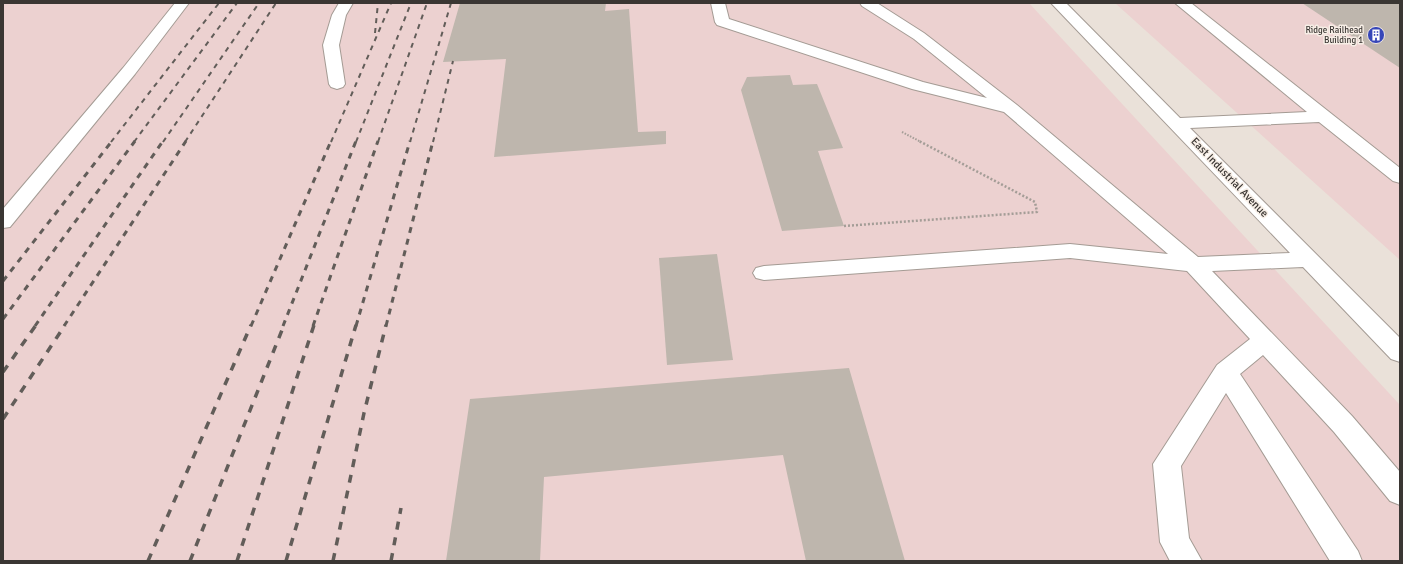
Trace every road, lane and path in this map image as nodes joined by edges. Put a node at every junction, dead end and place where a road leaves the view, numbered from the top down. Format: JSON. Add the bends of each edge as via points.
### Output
{"nodes":[{"id":1,"x":182,"y":3,"type":"edge"},
{"id":2,"x":346,"y":3,"type":"edge"},
{"id":3,"x":718,"y":3,"type":"edge"},
{"id":4,"x":867,"y":3,"type":"edge"},
{"id":5,"x":1058,"y":3,"type":"edge"},
{"id":6,"x":1182,"y":3,"type":"edge"},
{"id":7,"x":337,"y":84,"type":"dead end"},
{"id":8,"x":1010,"y":109,"type":"junction"},
{"id":9,"x":1323,"y":117,"type":"junction"},
{"id":10,"x":1177,"y":123,"type":"junction"},
{"id":11,"x":902,"y":132,"type":"dead end"},
{"id":12,"x":1400,"y":177,"type":"edge"},
{"id":13,"x":3,"y":222,"type":"edge"},
{"id":14,"x":844,"y":226,"type":"dead end"},
{"id":15,"x":1310,"y":260,"type":"junction"},
{"id":16,"x":1193,"y":264,"type":"junction"},
{"id":17,"x":764,"y":273,"type":"dead end"},
{"id":18,"x":1265,"y":340,"type":"junction"},
{"id":19,"x":1400,"y":353,"type":"edge"},
{"id":20,"x":1226,"y":372,"type":"junction"},
{"id":21,"x":1400,"y":492,"type":"edge"},
{"id":22,"x":1187,"y":561,"type":"edge"},
{"id":23,"x":1347,"y":561,"type":"edge"}],
"edges":[{"from":1,"to":13,"type":"street"},
{"from":2,"to":7,"type":"street","via":[[339,15],[331,44]]},
{"from":3,"to":8,"type":"street","via":[[722,22],[918,86]]},
{"from":4,"to":8,"type":"street","via":[[919,36]]},
{"from":5,"to":10,"type":"street","name":"East Industrial Avenue"},
{"from":6,"to":9,"type":"street"},
{"from":8,"to":16,"type":"street"},
{"from":9,"to":10,"type":"street"},
{"from":9,"to":12,"type":"street"},
{"from":10,"to":15,"type":"street","name":"East Industrial Avenue"},
{"from":11,"to":14,"type":"path","via":[[1035,202],[1037,212]]},
{"from":15,"to":16,"type":"street"},
{"from":15,"to":19,"type":"street","name":"East Industrial Avenue"},
{"from":16,"to":17,"type":"street","via":[[1070,251]]},
{"from":16,"to":18,"type":"street"},
{"from":18,"to":20,"type":"street"},
{"from":18,"to":21,"type":"street","via":[[1343,424]]},
{"from":20,"to":22,"type":"street","via":[[1167,464],[1175,542]]},
{"from":20,"to":23,"type":"street"}]}
